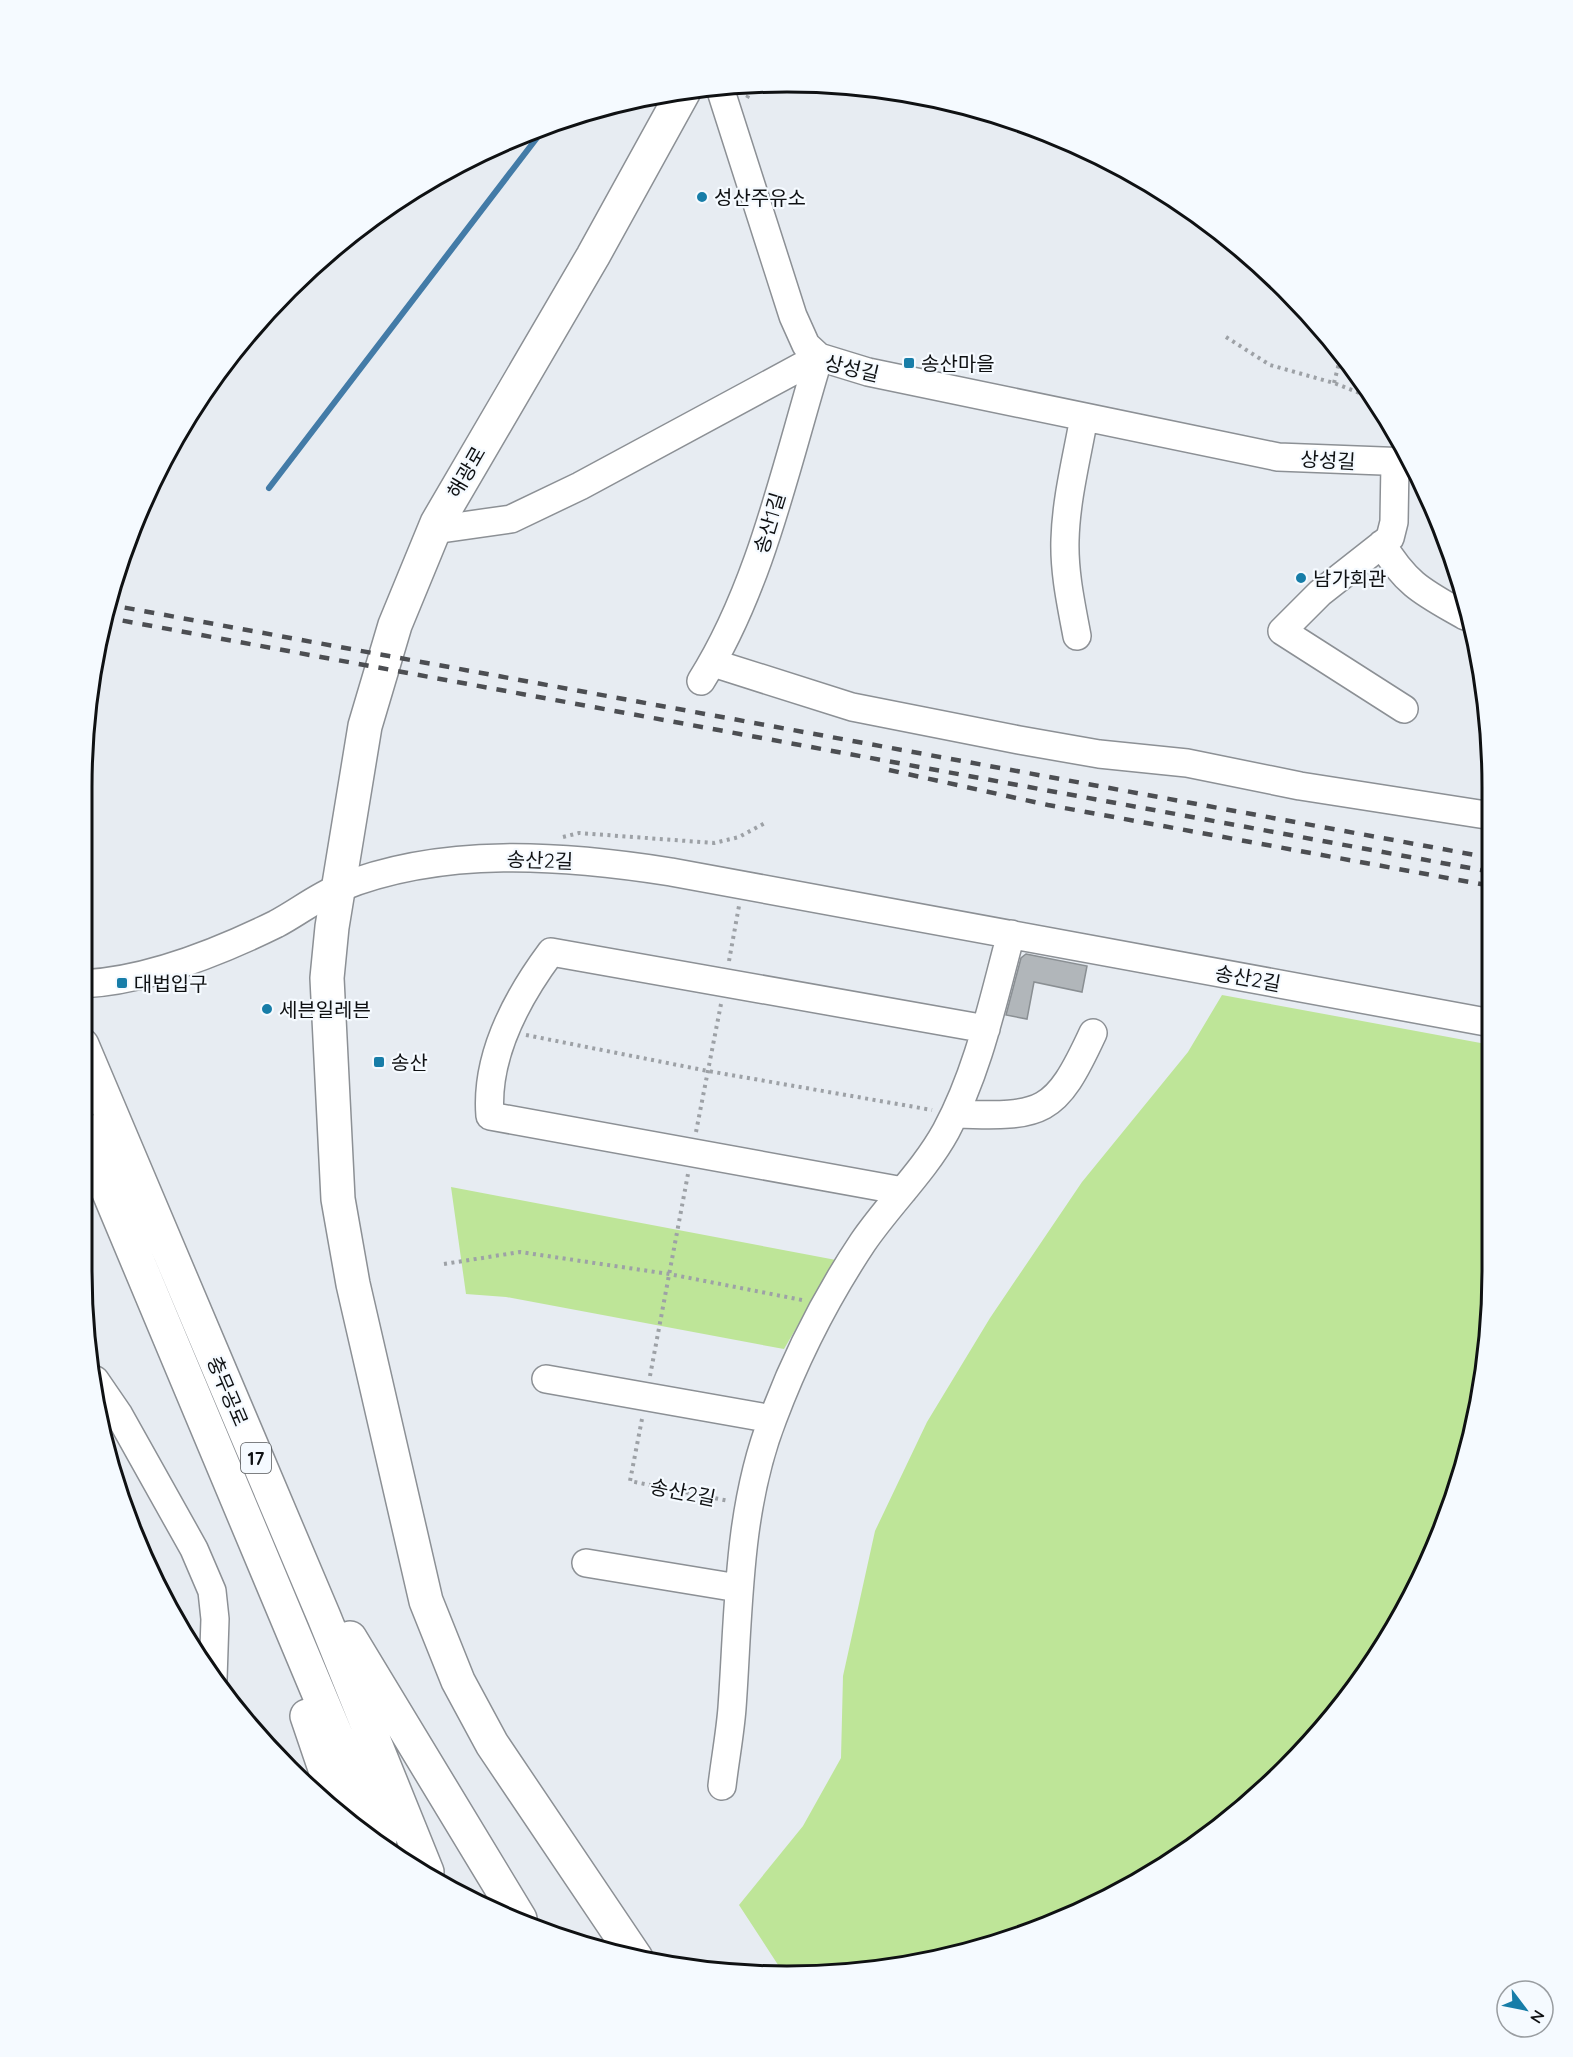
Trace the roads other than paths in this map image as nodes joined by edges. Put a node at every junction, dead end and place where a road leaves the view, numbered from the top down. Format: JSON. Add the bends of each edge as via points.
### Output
{"nodes":[{"id":1,"x":722,"y":95,"type":"edge"},
{"id":2,"x":679,"y":100,"type":"edge"},
{"id":3,"x":819,"y":357,"type":"junction"},
{"id":4,"x":1084,"y":417,"type":"junction"},
{"id":5,"x":1402,"y":463,"type":"edge"},
{"id":6,"x":1402,"y":464,"type":"edge"},
{"id":7,"x":434,"y":530,"type":"junction"},
{"id":8,"x":1382,"y":544,"type":"junction"},
{"id":9,"x":1459,"y":613,"type":"edge"},
{"id":10,"x":1077,"y":636,"type":"dead end"},
{"id":11,"x":1404,"y":709,"type":"dead end"},
{"id":12,"x":1482,"y":814,"type":"edge"},
{"id":13,"x":339,"y":888,"type":"junction"},
{"id":14,"x":1011,"y":934,"type":"junction"},
{"id":15,"x":92,"y":984,"type":"edge"},
{"id":16,"x":1482,"y":1021,"type":"edge"},
{"id":17,"x":986,"y":1029,"type":"junction"},
{"id":18,"x":1093,"y":1033,"type":"dead end"},
{"id":19,"x":92,"y":1069,"type":"edge"},
{"id":20,"x":955,"y":1114,"type":"junction"},
{"id":21,"x":120,"y":1136,"type":"junction"},
{"id":22,"x":92,"y":1152,"type":"edge"},
{"id":23,"x":903,"y":1191,"type":"junction"},
{"id":24,"x":546,"y":1379,"type":"dead end"},
{"id":25,"x":102,"y":1391,"type":"edge"},
{"id":26,"x":772,"y":1419,"type":"junction"},
{"id":27,"x":228,"y":1472,"type":"junction"},
{"id":28,"x":586,"y":1563,"type":"dead end"},
{"id":29,"x":738,"y":1588,"type":"junction"},
{"id":30,"x":214,"y":1663,"type":"edge"},
{"id":31,"x":722,"y":1786,"type":"dead end"},
{"id":32,"x":335,"y":1799,"type":"edge"},
{"id":33,"x":376,"y":1831,"type":"edge"},
{"id":34,"x":423,"y":1862,"type":"edge"},
{"id":35,"x":515,"y":1910,"type":"edge"},
{"id":36,"x":629,"y":1947,"type":"edge"}],
"edges":[{"from":1,"to":3,"type":"street","via":[[793,316],[806,345]]},
{"from":2,"to":7,"type":"main road","name":"해광로"},
{"from":3,"to":4,"type":"street","name":"상성길","via":[[868,372]]},
{"from":3,"to":7,"type":"street","name":"상성길","via":[[512,519]]},
{"from":3,"to":12,"type":"street","name":"송산1길","via":[[748,590],[707,672],[852,707],[1019,740],[1187,763],[1300,786]]},
{"from":4,"to":5,"type":"street","name":"상성길","via":[[1278,457]]},
{"from":4,"to":10,"type":"street","via":[[1065,541],[1067,583]]},
{"from":6,"to":8,"type":"street","via":[[1394,522],[1390,538]]},
{"from":7,"to":13,"type":"main road","name":"해광로","via":[[395,625],[365,726]]},
{"from":8,"to":9,"type":"street","via":[[1397,570],[1417,589]]},
{"from":8,"to":11,"type":"street","via":[[1320,593],[1282,631]]},
{"from":13,"to":14,"type":"street","name":"송산2길","via":[[439,862],[542,860],[635,866]]},
{"from":13,"to":15,"type":"street","name":"송산2길","via":[[276,924],[168,969]]},
{"from":13,"to":36,"type":"main road","name":"해광로","via":[[327,978],[338,1199],[353,1284],[426,1601],[458,1681],[492,1744]]},
{"from":14,"to":16,"type":"street","name":"송산2길"},
{"from":14,"to":17,"type":"street"},
{"from":17,"to":20,"type":"street"},
{"from":17,"to":23,"type":"street","via":[[551,952],[517,1004],[505,1031],[490,1084],[490,1116]]},
{"from":18,"to":20,"type":"street","via":[[1075,1073],[1049,1104],[1008,1115]]},
{"from":19,"to":21,"type":"main road","name":"충무공로","number":"17"},
{"from":20,"to":23,"type":"street"},
{"from":21,"to":34,"type":"main road","name":"충무공로","number":"17","via":[[324,1617]]},
{"from":21,"to":35,"type":"main road","via":[[180,1240],[345,1628]]},
{"from":22,"to":27,"type":"main road","name":"충무공로","number":"17"},
{"from":23,"to":26,"type":"street","via":[[863,1242],[826,1305]]},
{"from":24,"to":26,"type":"street"},
{"from":25,"to":30,"type":"street","via":[[194,1549],[212,1591]]},
{"from":26,"to":29,"type":"street","via":[[750,1505]]},
{"from":27,"to":32,"type":"main road","via":[[248,1543]]},
{"from":27,"to":33,"type":"main road","name":"충무공로","number":"17"},
{"from":28,"to":29,"type":"street"},
{"from":29,"to":31,"type":"street","via":[[732,1710]]}]}
